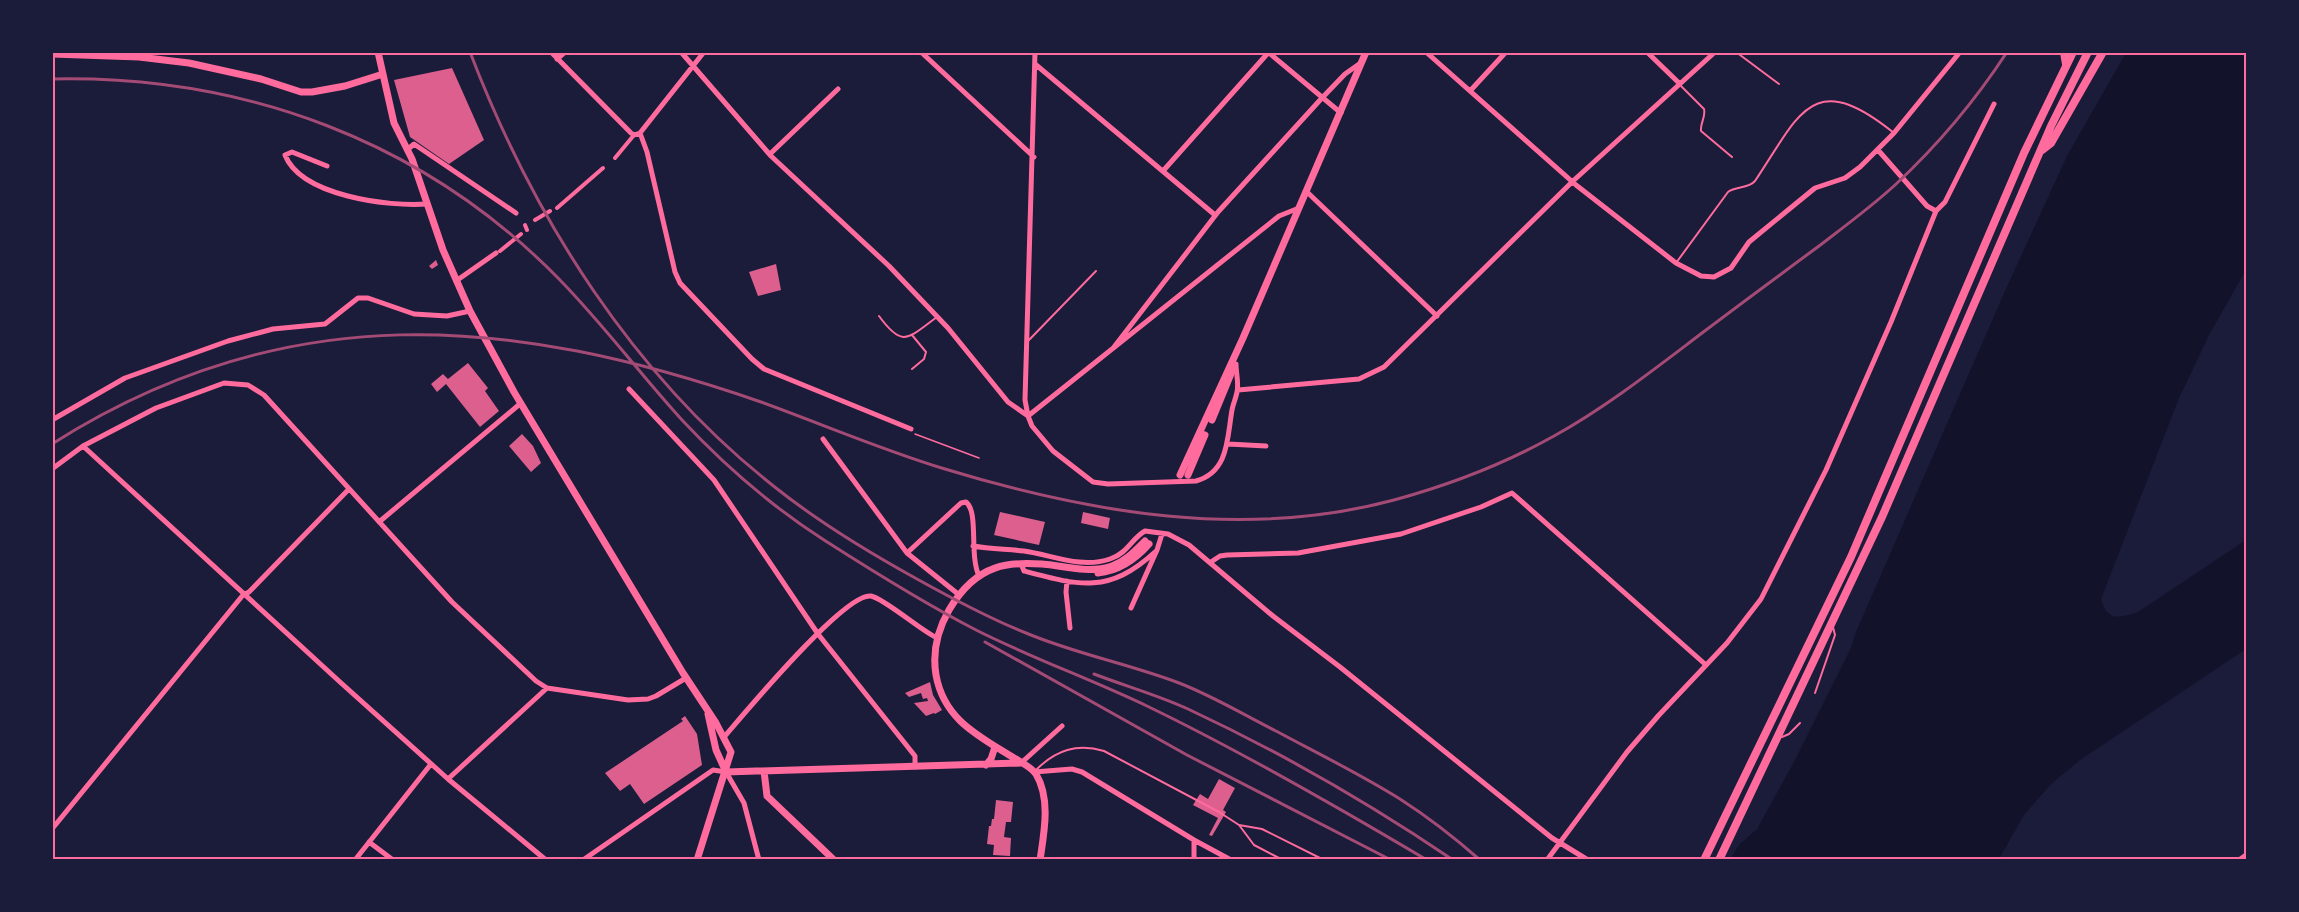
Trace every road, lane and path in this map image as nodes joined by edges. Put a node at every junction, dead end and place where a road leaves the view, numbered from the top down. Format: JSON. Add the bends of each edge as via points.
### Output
{"nodes":[{"id":1,"x":378,"y":52,"type":"edge"},
{"id":2,"x":551,"y":52,"type":"edge"},
{"id":3,"x":565,"y":52,"type":"edge"},
{"id":4,"x":681,"y":52,"type":"edge"},
{"id":5,"x":704,"y":52,"type":"edge"},
{"id":6,"x":921,"y":52,"type":"edge"},
{"id":7,"x":1035,"y":52,"type":"edge"},
{"id":8,"x":1366,"y":52,"type":"edge"},
{"id":9,"x":1426,"y":52,"type":"edge"},
{"id":10,"x":1506,"y":52,"type":"edge"},
{"id":11,"x":1647,"y":52,"type":"edge"},
{"id":12,"x":1715,"y":52,"type":"edge"},
{"id":13,"x":1736,"y":52,"type":"edge"},
{"id":14,"x":1960,"y":52,"type":"edge"},
{"id":15,"x":2064,"y":52,"type":"edge"},
{"id":16,"x":2073,"y":52,"type":"edge"},
{"id":17,"x":2088,"y":52,"type":"edge"},
{"id":18,"x":2103,"y":52,"type":"edge"},
{"id":19,"x":1268,"y":53,"type":"edge"},
{"id":20,"x":52,"y":54,"type":"edge"},
{"id":21,"x":140,"y":55,"type":"edge"},
{"id":22,"x":557,"y":59,"type":"junction"},
{"id":23,"x":1362,"y":62,"type":"junction"},
{"id":24,"x":1035,"y":64,"type":"junction"},
{"id":25,"x":2066,"y":64,"type":"junction"},
{"id":26,"x":692,"y":65,"type":"junction"},
{"id":27,"x":383,"y":74,"type":"junction"},
{"id":28,"x":1680,"y":84,"type":"junction"},
{"id":29,"x":1779,"y":84,"type":"dead end"},
{"id":30,"x":838,"y":89,"type":"dead end"},
{"id":31,"x":1470,"y":92,"type":"junction"},
{"id":32,"x":1321,"y":99,"type":"junction"},
{"id":33,"x":1994,"y":104,"type":"dead end"},
{"id":34,"x":1341,"y":113,"type":"junction"},
{"id":35,"x":1894,"y":133,"type":"junction"},
{"id":36,"x":637,"y":134,"type":"junction"},
{"id":37,"x":406,"y":150,"type":"junction"},
{"id":38,"x":1878,"y":150,"type":"junction"},
{"id":39,"x":2039,"y":153,"type":"junction"},
{"id":40,"x":770,"y":154,"type":"junction"},
{"id":41,"x":1034,"y":157,"type":"junction"},
{"id":42,"x":1732,"y":157,"type":"dead end"},
{"id":43,"x":615,"y":158,"type":"dead end"},
{"id":44,"x":327,"y":166,"type":"dead end"},
{"id":45,"x":603,"y":168,"type":"dead end"},
{"id":46,"x":1163,"y":171,"type":"junction"},
{"id":47,"x":1573,"y":182,"type":"junction"},
{"id":48,"x":1306,"y":191,"type":"junction"},
{"id":49,"x":427,"y":204,"type":"junction"},
{"id":50,"x":1299,"y":207,"type":"junction"},
{"id":51,"x":557,"y":208,"type":"dead end"},
{"id":52,"x":550,"y":211,"type":"dead end"},
{"id":53,"x":1936,"y":211,"type":"junction"},
{"id":54,"x":516,"y":213,"type":"dead end"},
{"id":55,"x":1215,"y":215,"type":"junction"},
{"id":56,"x":535,"y":220,"type":"dead end"},
{"id":57,"x":521,"y":234,"type":"dead end"},
{"id":58,"x":498,"y":252,"type":"joint"},
{"id":59,"x":1676,"y":262,"type":"junction"},
{"id":60,"x":1096,"y":271,"type":"dead end"},
{"id":61,"x":456,"y":281,"type":"junction"},
{"id":62,"x":470,"y":311,"type":"junction"},
{"id":63,"x":879,"y":316,"type":"dead end"},
{"id":64,"x":1437,"y":316,"type":"junction"},
{"id":65,"x":937,"y":317,"type":"junction"},
{"id":66,"x":912,"y":335,"type":"junction"},
{"id":67,"x":1244,"y":338,"type":"junction"},
{"id":68,"x":1027,"y":342,"type":"junction"},
{"id":69,"x":1114,"y":347,"type":"junction"},
{"id":70,"x":1236,"y":364,"type":"junction"},
{"id":71,"x":912,"y":369,"type":"dead end"},
{"id":72,"x":629,"y":389,"type":"dead end"},
{"id":73,"x":1238,"y":390,"type":"junction"},
{"id":74,"x":521,"y":403,"type":"junction"},
{"id":75,"x":1028,"y":416,"type":"junction"},
{"id":76,"x":52,"y":420,"type":"edge"},
{"id":77,"x":911,"y":429,"type":"joint"},
{"id":78,"x":823,"y":439,"type":"dead end"},
{"id":79,"x":1228,"y":444,"type":"junction"},
{"id":80,"x":83,"y":446,"type":"junction"},
{"id":81,"x":1266,"y":446,"type":"dead end"},
{"id":82,"x":979,"y":458,"type":"dead end"},
{"id":83,"x":52,"y":469,"type":"edge"},
{"id":84,"x":349,"y":489,"type":"junction"},
{"id":85,"x":379,"y":522,"type":"junction"},
{"id":86,"x":1162,"y":534,"type":"junction"},
{"id":87,"x":973,"y":546,"type":"junction"},
{"id":88,"x":1155,"y":552,"type":"junction"},
{"id":89,"x":907,"y":553,"type":"junction"},
{"id":90,"x":1211,"y":562,"type":"junction"},
{"id":91,"x":1003,"y":566,"type":"junction"},
{"id":92,"x":1022,"y":566,"type":"junction"},
{"id":93,"x":979,"y":576,"type":"junction"},
{"id":94,"x":1066,"y":581,"type":"junction"},
{"id":95,"x":958,"y":594,"type":"junction"},
{"id":96,"x":243,"y":595,"type":"junction"},
{"id":97,"x":1131,"y":608,"type":"dead end"},
{"id":98,"x":1832,"y":624,"type":"junction"},
{"id":99,"x":1070,"y":628,"type":"dead end"},
{"id":100,"x":818,"y":634,"type":"junction"},
{"id":101,"x":937,"y":638,"type":"junction"},
{"id":102,"x":1706,"y":665,"type":"junction"},
{"id":103,"x":686,"y":678,"type":"junction"},
{"id":104,"x":547,"y":688,"type":"junction"},
{"id":105,"x":1815,"y":693,"type":"dead end"},
{"id":106,"x":708,"y":714,"type":"junction"},
{"id":107,"x":1800,"y":723,"type":"dead end"},
{"id":108,"x":1062,"y":726,"type":"dead end"},
{"id":109,"x":724,"y":737,"type":"junction"},
{"id":110,"x":1776,"y":739,"type":"junction"},
{"id":111,"x":995,"y":747,"type":"junction"},
{"id":112,"x":1021,"y":763,"type":"junction"},
{"id":113,"x":431,"y":764,"type":"junction"},
{"id":114,"x":986,"y":765,"type":"junction"},
{"id":115,"x":915,"y":767,"type":"junction"},
{"id":116,"x":764,"y":771,"type":"junction"},
{"id":117,"x":726,"y":772,"type":"junction"},
{"id":118,"x":1034,"y":772,"type":"junction"},
{"id":119,"x":448,"y":779,"type":"junction"},
{"id":120,"x":1239,"y":825,"type":"junction"},
{"id":121,"x":52,"y":829,"type":"edge"},
{"id":122,"x":1194,"y":840,"type":"junction"},
{"id":123,"x":369,"y":842,"type":"junction"},
{"id":124,"x":1560,"y":842,"type":"junction"},
{"id":125,"x":2247,"y":855,"type":"edge"},
{"id":126,"x":355,"y":860,"type":"edge"},
{"id":127,"x":393,"y":860,"type":"edge"},
{"id":128,"x":546,"y":860,"type":"edge"},
{"id":129,"x":583,"y":860,"type":"edge"},
{"id":130,"x":697,"y":860,"type":"edge"},
{"id":131,"x":759,"y":860,"type":"edge"},
{"id":132,"x":834,"y":860,"type":"edge"},
{"id":133,"x":1040,"y":860,"type":"edge"},
{"id":134,"x":1194,"y":860,"type":"edge"},
{"id":135,"x":1231,"y":860,"type":"edge"},
{"id":136,"x":1282,"y":860,"type":"edge"},
{"id":137,"x":1324,"y":860,"type":"edge"},
{"id":138,"x":1547,"y":860,"type":"edge"},
{"id":139,"x":1588,"y":860,"type":"edge"},
{"id":140,"x":1704,"y":860,"type":"edge"},
{"id":141,"x":1719,"y":860,"type":"edge"},
{"id":142,"x":2239,"y":860,"type":"edge"}],
"edges":[{"from":1,"to":27,"type":"main road"},
{"from":2,"to":22,"type":"street"},
{"from":3,"to":22,"type":"street"},
{"from":4,"to":26,"type":"street"},
{"from":5,"to":26,"type":"street"},
{"from":6,"to":41,"type":"street"},
{"from":7,"to":24,"type":"street"},
{"from":8,"to":23,"type":"main road"},
{"from":9,"to":31,"type":"street"},
{"from":10,"to":31,"type":"street"},
{"from":11,"to":28,"type":"street"},
{"from":12,"to":28,"type":"street"},
{"from":13,"to":29,"type":"lane"},
{"from":14,"to":35,"type":"street"},
{"from":15,"to":25,"type":"main road"},
{"from":16,"to":25,"type":"main road"},
{"from":17,"to":39,"type":"main road"},
{"from":18,"to":39,"type":"main road","via":[[2050,143]]},
{"from":19,"to":32,"type":"street"},
{"from":19,"to":46,"type":"street"},
{"from":20,"to":21,"type":"main road"},
{"from":21,"to":27,"type":"main road","via":[[222,70],[301,92],[338,87]]},
{"from":22,"to":36,"type":"street"},
{"from":23,"to":32,"type":"street"},
{"from":23,"to":34,"type":"main road"},
{"from":24,"to":41,"type":"street"},
{"from":24,"to":46,"type":"street"},
{"from":25,"to":140,"type":"main road","via":[[1851,557]]},
{"from":26,"to":36,"type":"street"},
{"from":26,"to":40,"type":"street"},
{"from":27,"to":37,"type":"main road","via":[[394,123]]},
{"from":28,"to":42,"type":"lane","via":[[1704,109],[1701,131]]},
{"from":28,"to":47,"type":"street"},
{"from":30,"to":40,"type":"street"},
{"from":31,"to":47,"type":"street"},
{"from":32,"to":34,"type":"street"},
{"from":32,"to":55,"type":"street"},
{"from":33,"to":53,"type":"street","via":[[1945,202]]},
{"from":34,"to":48,"type":"main road"},
{"from":35,"to":38,"type":"street"},
{"from":35,"to":59,"type":"lane","via":[[1843,101],[1826,100],[1810,106],[1799,115],[1752,185],[1728,192]]},
{"from":36,"to":43,"type":"street"},
{"from":36,"to":77,"type":"street","via":[[647,152],[671,261],[680,283],[764,369]]},
{"from":37,"to":49,"type":"main road"},
{"from":37,"to":54,"type":"street","via":[[414,144]]},
{"from":38,"to":53,"type":"street","via":[[1927,206]]},
{"from":38,"to":59,"type":"street","via":[[1845,178],[1815,188],[1760,231],[1722,274],[1707,277]]},
{"from":39,"to":98,"type":"main road","via":[[1882,518]]},
{"from":40,"to":65,"type":"street"},
{"from":41,"to":68,"type":"street"},
{"from":44,"to":49,"type":"street","via":[[292,152],[285,155],[309,181],[333,193],[403,205]]},
{"from":45,"to":51,"type":"street"},
{"from":46,"to":55,"type":"street"},
{"from":47,"to":59,"type":"street"},
{"from":47,"to":64,"type":"street"},
{"from":48,"to":50,"type":"main road"},
{"from":48,"to":64,"type":"street"},
{"from":49,"to":61,"type":"main road"},
{"from":50,"to":67,"type":"main road"},
{"from":50,"to":69,"type":"street","via":[[1279,216]]},
{"from":52,"to":56,"type":"street"},
{"from":53,"to":102,"type":"street","via":[[1826,470],[1771,579],[1749,616]]},
{"from":55,"to":69,"type":"street"},
{"from":57,"to":58,"type":"street"},
{"from":58,"to":61,"type":"street"},
{"from":60,"to":68,"type":"lane"},
{"from":61,"to":62,"type":"main road"},
{"from":62,"to":74,"type":"main road"},
{"from":62,"to":76,"type":"street","via":[[447,316],[414,314],[369,298],[358,298],[325,324],[273,329],[125,378]]},
{"from":63,"to":66,"type":"lane","via":[[897,337]]},
{"from":64,"to":73,"type":"street","via":[[1384,367],[1359,379]]},
{"from":65,"to":66,"type":"lane"},
{"from":65,"to":75,"type":"street","via":[[1008,402]]},
{"from":66,"to":71,"type":"lane","via":[[927,352],[924,360]]},
{"from":67,"to":70,"type":"main road"},
{"from":67,"to":70,"type":"main road","via":[[1184,475]]},
{"from":68,"to":75,"type":"street"},
{"from":69,"to":75,"type":"street"},
{"from":70,"to":73,"type":"street"},
{"from":72,"to":100,"type":"street","via":[[714,480]]},
{"from":73,"to":79,"type":"street"},
{"from":74,"to":85,"type":"street"},
{"from":74,"to":103,"type":"main road"},
{"from":75,"to":79,"type":"street","via":[[1053,451],[1093,482],[1196,481],[1216,470]]},
{"from":77,"to":82,"type":"path","via":[[914,434]]},
{"from":78,"to":89,"type":"street"},
{"from":79,"to":81,"type":"street"},
{"from":80,"to":83,"type":"street"},
{"from":80,"to":84,"type":"street","via":[[156,408],[224,383],[248,385],[264,394]]},
{"from":80,"to":96,"type":"street"},
{"from":84,"to":85,"type":"street"},
{"from":84,"to":96,"type":"street"},
{"from":85,"to":104,"type":"street","via":[[452,602]]},
{"from":86,"to":87,"type":"street","via":[[1142,532],[1126,550],[1100,562]]},
{"from":86,"to":88,"type":"street"},
{"from":86,"to":90,"type":"street","via":[[1182,540]]},
{"from":87,"to":89,"type":"street","via":[[973,511],[966,502],[956,506]]},
{"from":87,"to":93,"type":"street"},
{"from":88,"to":94,"type":"street","via":[[1139,567],[1115,580]]},
{"from":88,"to":97,"type":"street"},
{"from":89,"to":95,"type":"street"},
{"from":90,"to":102,"type":"street","via":[[1220,556],[1298,553],[1401,534],[1481,507],[1508,493],[1516,495]]},
{"from":90,"to":124,"type":"street","via":[[1273,616]]},
{"from":91,"to":92,"type":"main road"},
{"from":91,"to":92,"type":"main road","via":[[1027,562],[1086,570],[1102,568],[1128,557],[1147,543],[1125,565],[1100,573]]},
{"from":91,"to":93,"type":"main road"},
{"from":92,"to":94,"type":"street","via":[[1024,571]]},
{"from":93,"to":95,"type":"main road"},
{"from":94,"to":99,"type":"street"},
{"from":95,"to":101,"type":"main road"},
{"from":96,"to":113,"type":"street"},
{"from":96,"to":121,"type":"street"},
{"from":98,"to":105,"type":"lane","via":[[1835,635]]},
{"from":98,"to":110,"type":"main road"},
{"from":100,"to":101,"type":"street","via":[[842,611],[867,596],[877,598]]},
{"from":100,"to":109,"type":"street","via":[[768,684]]},
{"from":100,"to":115,"type":"street","via":[[915,756]]},
{"from":101,"to":111,"type":"main road","via":[[936,671],[944,702],[961,722]]},
{"from":102,"to":124,"type":"street","via":[[1627,752]]},
{"from":103,"to":104,"type":"street","via":[[648,699],[628,700]]},
{"from":103,"to":106,"type":"main road"},
{"from":104,"to":119,"type":"street"},
{"from":106,"to":109,"type":"main road"},
{"from":106,"to":117,"type":"main road","via":[[716,750]]},
{"from":107,"to":110,"type":"lane","via":[[1789,734]]},
{"from":108,"to":112,"type":"street"},
{"from":109,"to":117,"type":"main road","via":[[730,752]]},
{"from":110,"to":141,"type":"main road"},
{"from":111,"to":112,"type":"main road"},
{"from":111,"to":114,"type":"main road"},
{"from":112,"to":114,"type":"main road"},
{"from":112,"to":118,"type":"main road"},
{"from":113,"to":119,"type":"street"},
{"from":113,"to":123,"type":"street"},
{"from":114,"to":115,"type":"main road"},
{"from":115,"to":116,"type":"main road"},
{"from":116,"to":117,"type":"main road"},
{"from":116,"to":132,"type":"main road","via":[[767,796]]},
{"from":117,"to":129,"type":"street","via":[[713,770]]},
{"from":117,"to":130,"type":"main road"},
{"from":117,"to":131,"type":"street","via":[[744,803]]},
{"from":118,"to":120,"type":"lane","via":[[1059,752],[1095,748]]},
{"from":118,"to":122,"type":"street","via":[[1082,772]]},
{"from":118,"to":133,"type":"main road","via":[[1045,809]]},
{"from":119,"to":128,"type":"street"},
{"from":120,"to":136,"type":"lane","via":[[1254,845]]},
{"from":120,"to":137,"type":"lane","via":[[1262,828]]},
{"from":122,"to":134,"type":"street"},
{"from":122,"to":135,"type":"street"},
{"from":123,"to":126,"type":"street"},
{"from":123,"to":127,"type":"street"},
{"from":124,"to":138,"type":"street"},
{"from":124,"to":139,"type":"street"},
{"from":125,"to":142,"type":"street"}]}
